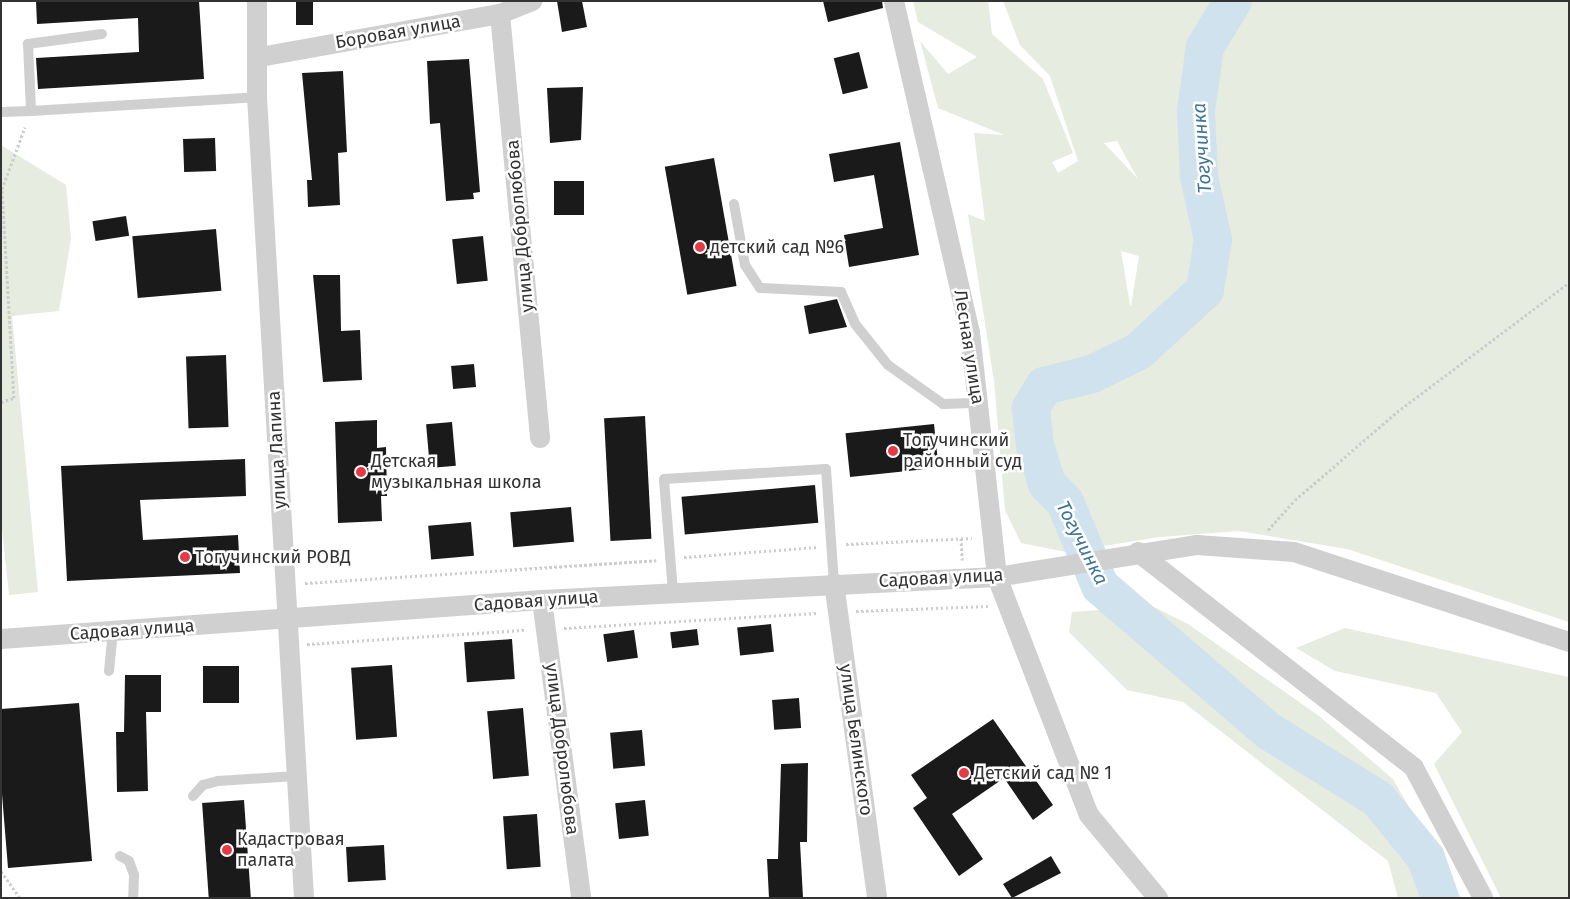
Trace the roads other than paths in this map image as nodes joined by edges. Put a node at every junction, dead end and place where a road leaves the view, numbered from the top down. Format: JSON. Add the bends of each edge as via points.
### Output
{"nodes":[{"id":1,"x":257,"y":1,"type":"edge"},
{"id":2,"x":533,"y":1,"type":"edge"},
{"id":3,"x":894,"y":1,"type":"edge"},
{"id":4,"x":500,"y":14,"type":"junction"},
{"id":5,"x":102,"y":34,"type":"dead end"},
{"id":6,"x":260,"y":57,"type":"junction"},
{"id":7,"x":257,"y":98,"type":"junction"},
{"id":8,"x":31,"y":110,"type":"junction"},
{"id":9,"x":1,"y":112,"type":"edge"},
{"id":10,"x":734,"y":204,"type":"dead end"},
{"id":11,"x":978,"y":403,"type":"junction"},
{"id":12,"x":540,"y":438,"type":"dead end"},
{"id":13,"x":1138,"y":552,"type":"junction"},
{"id":14,"x":997,"y":576,"type":"junction"},
{"id":15,"x":834,"y":583,"type":"junction"},
{"id":16,"x":673,"y":592,"type":"junction"},
{"id":17,"x":542,"y":600,"type":"junction"},
{"id":18,"x":287,"y":618,"type":"junction"},
{"id":19,"x":112,"y":631,"type":"junction"},
{"id":20,"x":1,"y":639,"type":"edge"},
{"id":21,"x":1569,"y":642,"type":"edge"},
{"id":22,"x":109,"y":671,"type":"dead end"},
{"id":23,"x":296,"y":776,"type":"junction"},
{"id":24,"x":192,"y":796,"type":"dead end"},
{"id":25,"x":120,"y":856,"type":"dead end"},
{"id":26,"x":133,"y":898,"type":"edge"},
{"id":27,"x":304,"y":898,"type":"edge"},
{"id":28,"x":581,"y":898,"type":"edge"},
{"id":29,"x":877,"y":898,"type":"edge"},
{"id":30,"x":1158,"y":898,"type":"edge"},
{"id":31,"x":1483,"y":898,"type":"edge"}],
"edges":[{"from":1,"to":6,"type":"street","name":"улица Лапина"},
{"from":2,"to":4,"type":"street","name":"Боровая улица"},
{"from":3,"to":11,"type":"street","name":"Лесная улица","via":[[970,332]]},
{"from":4,"to":6,"type":"street","name":"Боровая улица"},
{"from":4,"to":12,"type":"street","name":"улица Добролюбова"},
{"from":5,"to":8,"type":"lane","via":[[28,44]]},
{"from":6,"to":7,"type":"street","name":"улица Лапина"},
{"from":7,"to":8,"type":"lane"},
{"from":7,"to":18,"type":"street","name":"улица Лапина"},
{"from":8,"to":9,"type":"lane"},
{"from":10,"to":11,"type":"lane","via":[[745,265],[760,288],[841,292],[856,325],[888,365],[943,404]]},
{"from":11,"to":14,"type":"street","name":"Лесная улица"},
{"from":13,"to":14,"type":"street","name":"Садовая улица","via":[[1071,566]]},
{"from":13,"to":21,"type":"street","name":"Садовая улица","via":[[1197,545],[1294,552]]},
{"from":13,"to":31,"type":"street","via":[[1414,768]]},
{"from":14,"to":15,"type":"street","name":"Садовая улица"},
{"from":14,"to":30,"type":"street","name":"Лесная улица","via":[[1089,815]]},
{"from":15,"to":16,"type":"street","name":"Садовая улица"},
{"from":15,"to":16,"type":"lane","via":[[826,468],[664,479]]},
{"from":15,"to":29,"type":"street","name":"улица Белинского"},
{"from":16,"to":17,"type":"street","name":"Садовая улица"},
{"from":17,"to":18,"type":"street","name":"Садовая улица"},
{"from":17,"to":28,"type":"street","name":"улица Добролюбова"},
{"from":18,"to":19,"type":"street","name":"Садовая улица"},
{"from":18,"to":23,"type":"street","name":"улица Лапина"},
{"from":19,"to":20,"type":"street","name":"Садовая улица"},
{"from":19,"to":22,"type":"lane"},
{"from":23,"to":24,"type":"lane","via":[[218,782],[203,785]]},
{"from":23,"to":27,"type":"street","name":"улица Лапина"},
{"from":25,"to":26,"type":"lane","via":[[129,860],[134,875]]}]}
